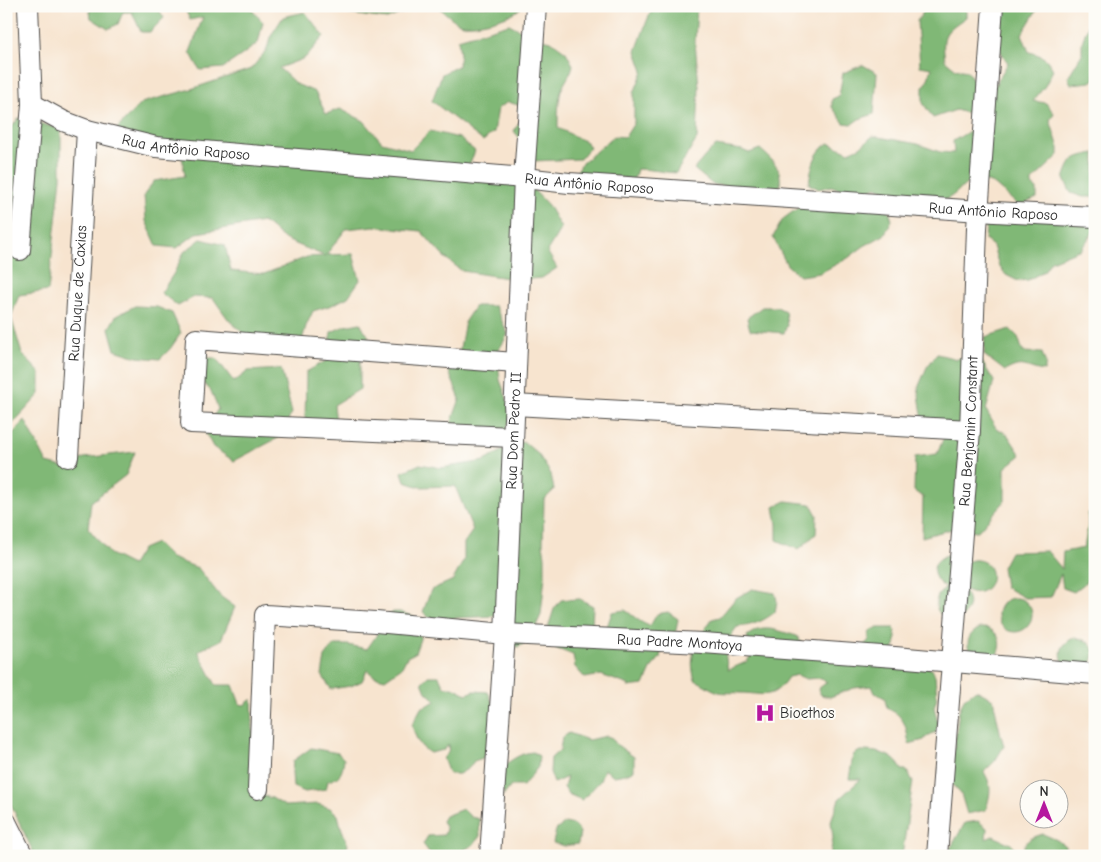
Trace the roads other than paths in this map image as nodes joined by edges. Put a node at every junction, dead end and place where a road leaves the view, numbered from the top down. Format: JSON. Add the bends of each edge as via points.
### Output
{"nodes":[{"id":1,"x":28,"y":6,"type":"edge"},
{"id":2,"x":536,"y":6,"type":"edge"},
{"id":3,"x":993,"y":6,"type":"edge"},
{"id":4,"x":32,"y":104,"type":"junction"},
{"id":5,"x":87,"y":130,"type":"junction"},
{"id":6,"x":524,"y":178,"type":"junction"},
{"id":7,"x":978,"y":211,"type":"junction"},
{"id":8,"x":1095,"y":217,"type":"edge"},
{"id":9,"x":20,"y":250,"type":"dead end"},
{"id":10,"x":516,"y":363,"type":"junction"},
{"id":11,"x":514,"y":405,"type":"junction"},
{"id":12,"x":970,"y":430,"type":"junction"},
{"id":13,"x":513,"y":437,"type":"junction"},
{"id":14,"x":68,"y":457,"type":"dead end"},
{"id":15,"x":505,"y":634,"type":"junction"},
{"id":16,"x":952,"y":661,"type":"junction"},
{"id":17,"x":1095,"y":674,"type":"edge"},
{"id":18,"x":258,"y":789,"type":"dead end"},
{"id":19,"x":6,"y":822,"type":"edge"},
{"id":20,"x":23,"y":856,"type":"edge"},
{"id":21,"x":490,"y":856,"type":"edge"},
{"id":22,"x":937,"y":856,"type":"edge"}],
"edges":[{"from":1,"to":4,"type":"street"},
{"from":2,"to":6,"type":"street","name":"Rua Dom Pedro II"},
{"from":3,"to":7,"type":"street","name":"Rua Benjamin Constant"},
{"from":4,"to":5,"type":"street","name":"Rua Antônio Raposo"},
{"from":4,"to":9,"type":"street"},
{"from":5,"to":6,"type":"street","name":"Rua Antônio Raposo","via":[[180,150]]},
{"from":5,"to":14,"type":"street","name":"Rua Duque de Caxias"},
{"from":6,"to":7,"type":"street","name":"Rua Antônio Raposo"},
{"from":6,"to":10,"type":"street","name":"Rua Dom Pedro II"},
{"from":7,"to":8,"type":"street","name":"Rua Antônio Raposo"},
{"from":7,"to":12,"type":"street","name":"Rua Benjamin Constant"},
{"from":10,"to":11,"type":"street","name":"Rua Dom Pedro II"},
{"from":10,"to":13,"type":"street","via":[[196,339],[191,423]]},
{"from":11,"to":12,"type":"street"},
{"from":11,"to":13,"type":"street","name":"Rua Dom Pedro II"},
{"from":12,"to":16,"type":"street","name":"Rua Benjamin Constant"},
{"from":13,"to":15,"type":"street","name":"Rua Dom Pedro II"},
{"from":15,"to":16,"type":"street","name":"Rua Padre Montoya","via":[[703,643]]},
{"from":15,"to":18,"type":"street","name":"Rua Padre Montoya","via":[[265,615]]},
{"from":15,"to":21,"type":"street","name":"Rua Dom Pedro II"},
{"from":16,"to":17,"type":"street","name":"Rua Padre Montoya"},
{"from":16,"to":22,"type":"street","name":"Rua Benjamin Constant"},
{"from":19,"to":20,"type":"street"}]}
